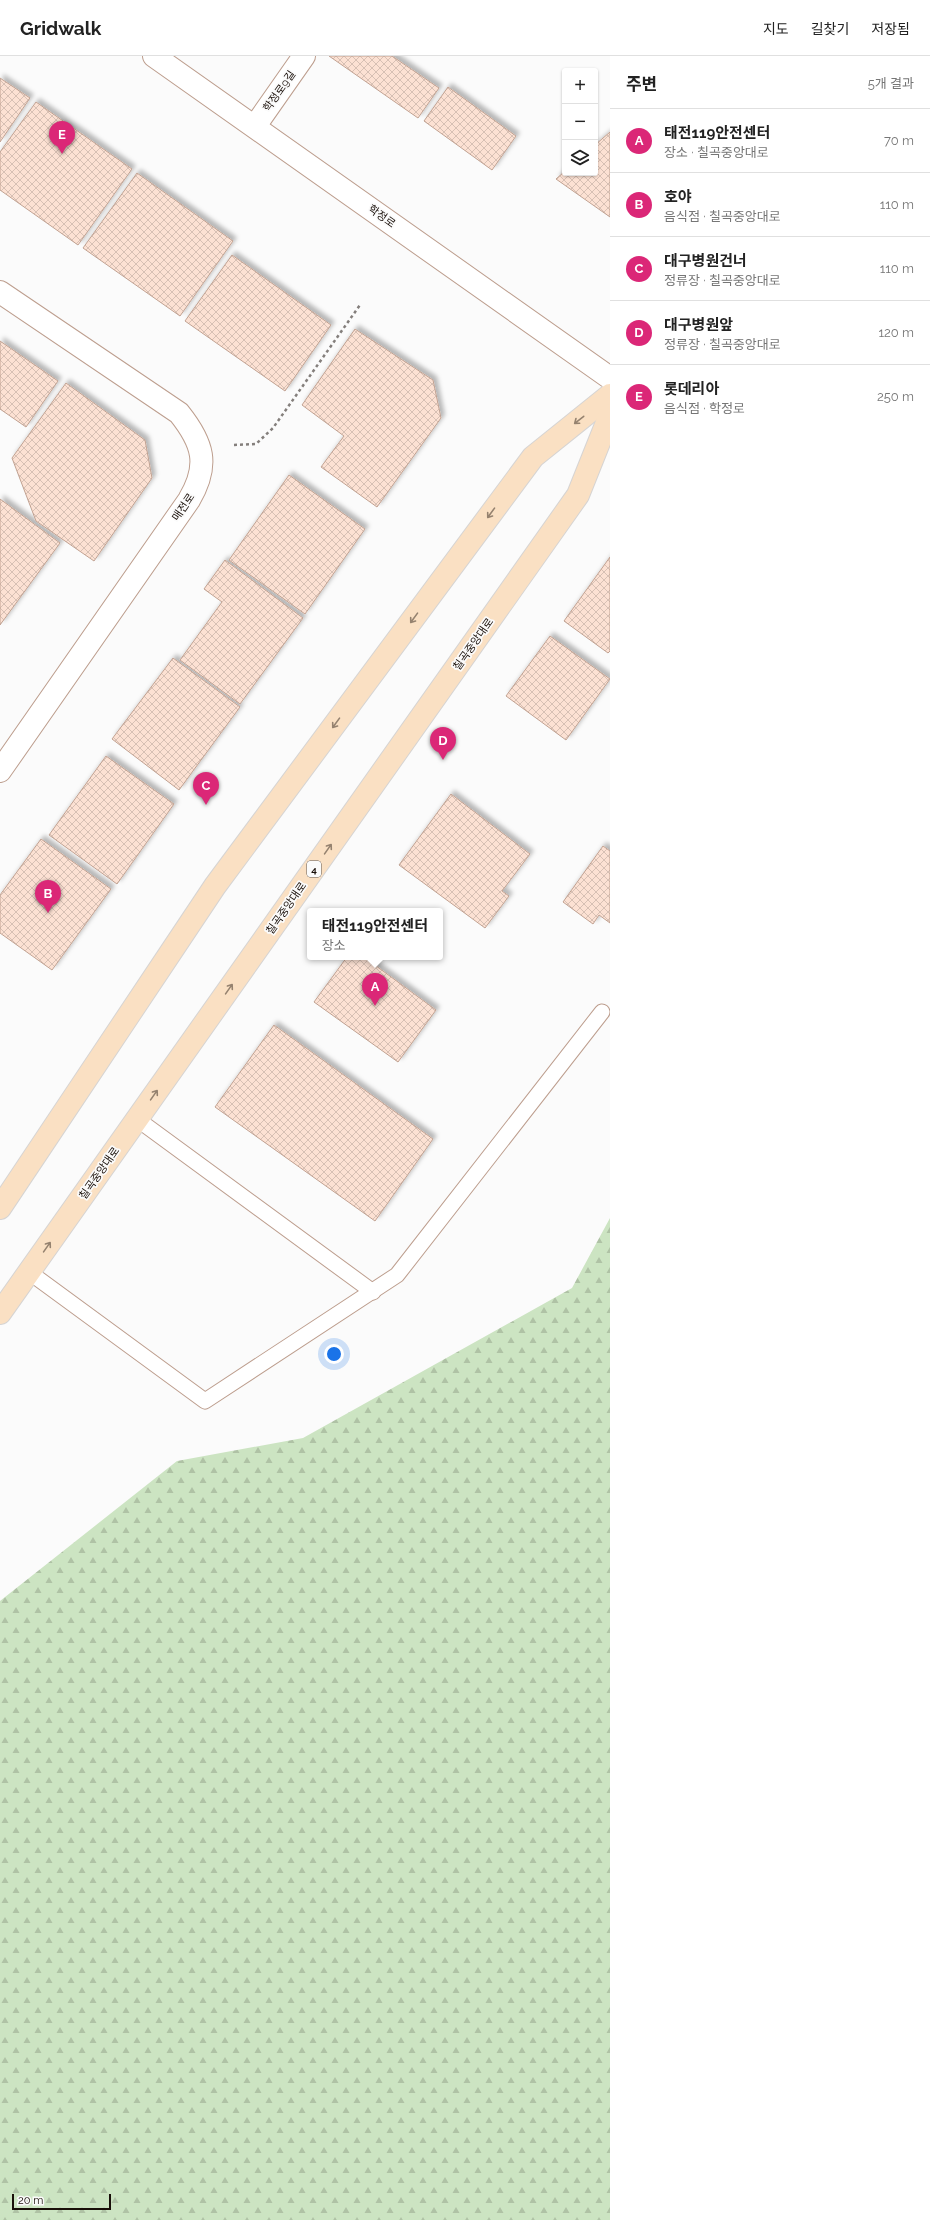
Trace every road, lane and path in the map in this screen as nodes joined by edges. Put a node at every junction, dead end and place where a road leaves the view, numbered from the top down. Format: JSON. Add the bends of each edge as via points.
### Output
{"nodes":[{"id":1,"x":154,"y":56,"type":"edge"},
{"id":2,"x":304,"y":56,"type":"edge"},
{"id":3,"x":255,"y":126,"type":"junction"},
{"id":4,"x":0,"y":292,"type":"edge"},
{"id":5,"x":360,"y":306,"type":"dead end"},
{"id":6,"x":610,"y":378,"type":"edge"},
{"id":7,"x":610,"y":395,"type":"edge"},
{"id":8,"x":610,"y":416,"type":"edge"},
{"id":9,"x":234,"y":445,"type":"dead end"},
{"id":10,"x":0,"y":771,"type":"edge"},
{"id":11,"x":602,"y":1012,"type":"dead end"},
{"id":12,"x":137,"y":1119,"type":"junction"},
{"id":13,"x":0,"y":1208,"type":"edge"},
{"id":14,"x":29,"y":1272,"type":"junction"},
{"id":15,"x":373,"y":1292,"type":"junction"},
{"id":16,"x":0,"y":1313,"type":"edge"}],
"edges":[{"from":1,"to":3,"type":"street","name":"학정로"},
{"from":2,"to":3,"type":"street","name":"학정로9길"},
{"from":3,"to":6,"type":"street","name":"학정로"},
{"from":4,"to":10,"type":"street","name":"매전로","via":[[178,413],[192,429],[201,448],[201,468],[197,486],[188,500]]},
{"from":5,"to":9,"type":"path","via":[[273,428],[256,444]]},
{"from":7,"to":13,"type":"main road","one_way":true,"via":[[533,457],[215,886]]},
{"from":12,"to":8,"type":"main road","name":"칠곡중앙대로","number":"4","one_way":true,"via":[[578,495]]},
{"from":11,"to":15,"type":"lane","via":[[397,1275]]},
{"from":14,"to":12,"type":"main road","name":"칠곡중앙대로","number":"4","one_way":true},
{"from":12,"to":15,"type":"lane"},
{"from":14,"to":15,"type":"lane","via":[[205,1401]]},
{"from":14,"to":16,"type":"main road","name":"칠곡중앙대로","number":"4"}]}
